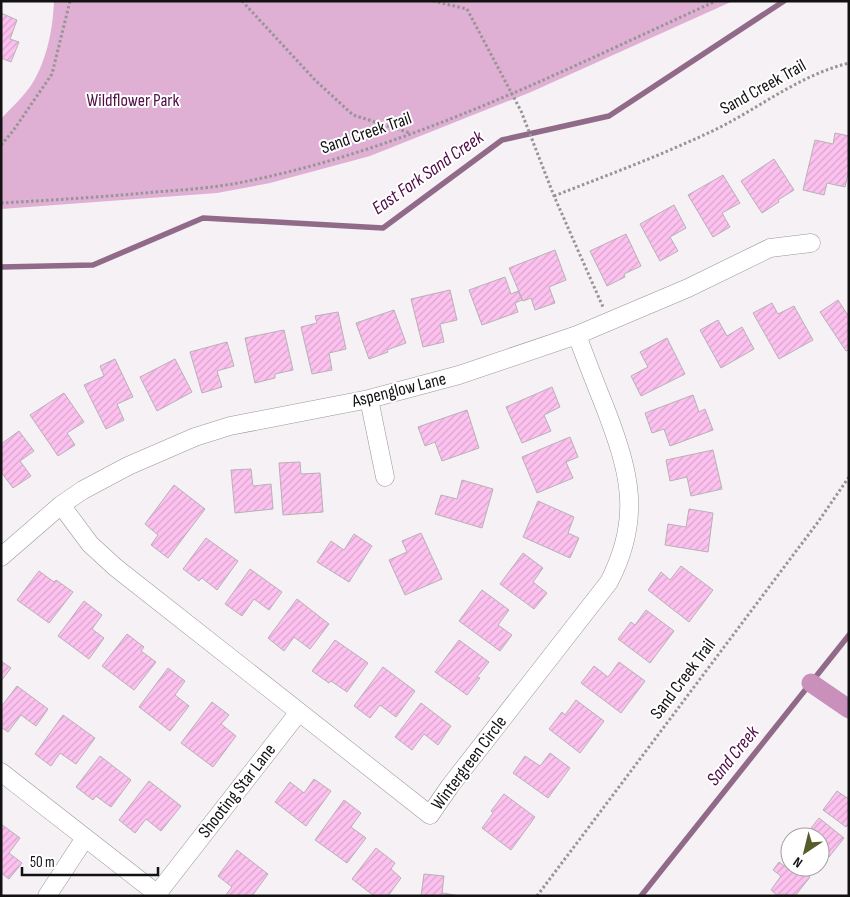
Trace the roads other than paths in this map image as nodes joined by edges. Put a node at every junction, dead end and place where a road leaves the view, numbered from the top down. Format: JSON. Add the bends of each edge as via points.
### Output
{"nodes":[{"id":1,"x":810,"y":243,"type":"dead end"},
{"id":2,"x":577,"y":335,"type":"junction"},
{"id":3,"x":369,"y":399,"type":"junction"},
{"id":4,"x":385,"y":476,"type":"dead end"},
{"id":5,"x":60,"y":505,"type":"junction"},
{"id":6,"x":1,"y":557,"type":"edge"},
{"id":7,"x":299,"y":712,"type":"junction"},
{"id":8,"x":1,"y":772,"type":"edge"},
{"id":9,"x":84,"y":838,"type":"junction"},
{"id":10,"x":159,"y":895,"type":"edge"},
{"id":11,"x":47,"y":896,"type":"edge"}],
"edges":[{"from":1,"to":2,"type":"street","name":"Aspenglow Lane","via":[[770,248],[688,288]]},
{"from":2,"to":3,"type":"street","name":"Aspenglow Lane","via":[[459,375]]},
{"from":2,"to":7,"type":"street","name":"Wintergreen Circle","via":[[623,455],[630,500],[619,563],[593,604],[430,815]]},
{"from":3,"to":4,"type":"street"},
{"from":3,"to":5,"type":"street","name":"Aspenglow Lane","via":[[239,424],[195,437],[128,466]]},
{"from":5,"to":6,"type":"street","name":"Aspenglow Lane"},
{"from":5,"to":7,"type":"street","name":"Wintergreen Circle","via":[[90,544],[115,567]]},
{"from":7,"to":10,"type":"street","name":"Shooting Star Lane"},
{"from":8,"to":9,"type":"street"},
{"from":9,"to":10,"type":"street"},
{"from":9,"to":11,"type":"street"}]}
